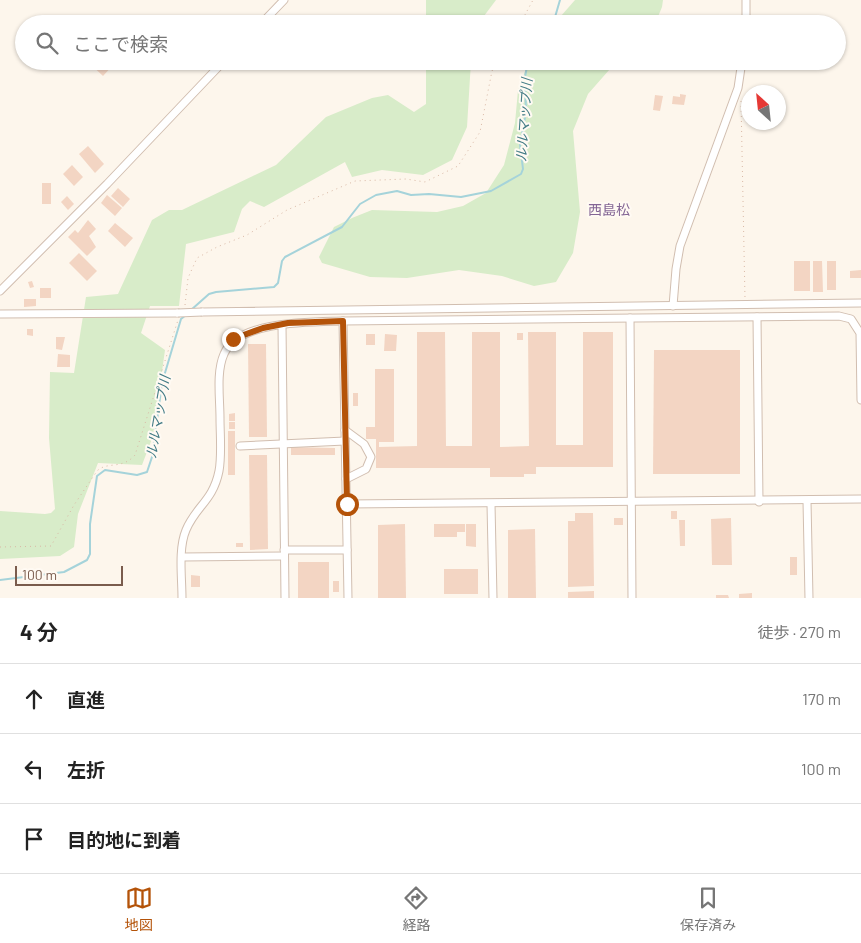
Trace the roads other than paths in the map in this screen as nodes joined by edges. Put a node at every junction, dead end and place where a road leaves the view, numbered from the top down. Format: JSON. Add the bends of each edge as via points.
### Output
{"nodes":[{"id":1,"x":284,"y":0,"type":"edge"},
{"id":2,"x":746,"y":0,"type":"edge"},
{"id":3,"x":270,"y":15,"type":"edge"},
{"id":4,"x":746,"y":15,"type":"edge"},
{"id":5,"x":215,"y":70,"type":"edge"},
{"id":6,"x":740,"y":70,"type":"edge"},
{"id":7,"x":0,"y":291,"type":"edge"},
{"id":8,"x":861,"y":303,"type":"edge"},
{"id":9,"x":674,"y":306,"type":"junction"},
{"id":10,"x":0,"y":314,"type":"edge"},
{"id":11,"x":758,"y":317,"type":"junction"},
{"id":12,"x":630,"y":318,"type":"junction"},
{"id":13,"x":343,"y":321,"type":"junction"},
{"id":14,"x":282,"y":324,"type":"junction"},
{"id":15,"x":861,"y":400,"type":"edge"},
{"id":16,"x":345,"y":430,"type":"junction"},
{"id":17,"x":345,"y":441,"type":"junction"},
{"id":18,"x":283,"y":443,"type":"junction"},
{"id":19,"x":240,"y":446,"type":"dead end"},
{"id":20,"x":346,"y":479,"type":"junction"},
{"id":21,"x":861,"y":499,"type":"edge"},
{"id":22,"x":807,"y":501,"type":"junction"},
{"id":23,"x":759,"y":502,"type":"junction"},
{"id":24,"x":631,"y":503,"type":"junction"},
{"id":25,"x":347,"y":504,"type":"junction"},
{"id":26,"x":491,"y":504,"type":"junction"},
{"id":27,"x":347,"y":550,"type":"junction"},
{"id":28,"x":284,"y":553,"type":"junction"},
{"id":29,"x":182,"y":557,"type":"junction"},
{"id":30,"x":182,"y":598,"type":"edge"},
{"id":31,"x":285,"y":598,"type":"edge"},
{"id":32,"x":348,"y":598,"type":"edge"},
{"id":33,"x":493,"y":598,"type":"edge"},
{"id":34,"x":632,"y":598,"type":"edge"},
{"id":35,"x":808,"y":598,"type":"edge"}],
"edges":[{"from":1,"to":3,"type":"street"},
{"from":2,"to":4,"type":"street"},
{"from":5,"to":7,"type":"street"},
{"from":6,"to":9,"type":"street","via":[[735,95],[680,246]]},
{"from":8,"to":9,"type":"street"},
{"from":9,"to":10,"type":"street","bridge":true},
{"from":11,"to":12,"type":"street"},
{"from":11,"to":15,"type":"street","via":[[839,316],[851,319],[860,333]]},
{"from":11,"to":23,"type":"street"},
{"from":12,"to":13,"type":"street"},
{"from":12,"to":24,"type":"street"},
{"from":13,"to":14,"type":"street"},
{"from":13,"to":16,"type":"street"},
{"from":14,"to":18,"type":"street"},
{"from":14,"to":29,"type":"street","via":[[233,339],[224,354],[220,375],[220,469],[214,490],[190,520]]},
{"from":16,"to":17,"type":"street"},
{"from":16,"to":20,"type":"street","via":[[364,444],[371,457],[366,469]]},
{"from":17,"to":18,"type":"street"},
{"from":17,"to":20,"type":"street"},
{"from":18,"to":19,"type":"street"},
{"from":18,"to":28,"type":"street"},
{"from":20,"to":25,"type":"street"},
{"from":21,"to":22,"type":"street"},
{"from":22,"to":23,"type":"street"},
{"from":22,"to":35,"type":"street"},
{"from":23,"to":24,"type":"street"},
{"from":24,"to":26,"type":"street"},
{"from":24,"to":34,"type":"street"},
{"from":25,"to":26,"type":"street"},
{"from":25,"to":27,"type":"street"},
{"from":26,"to":33,"type":"street"},
{"from":27,"to":28,"type":"street"},
{"from":27,"to":32,"type":"street"},
{"from":28,"to":29,"type":"street"},
{"from":28,"to":31,"type":"street"},
{"from":29,"to":30,"type":"street"}]}
